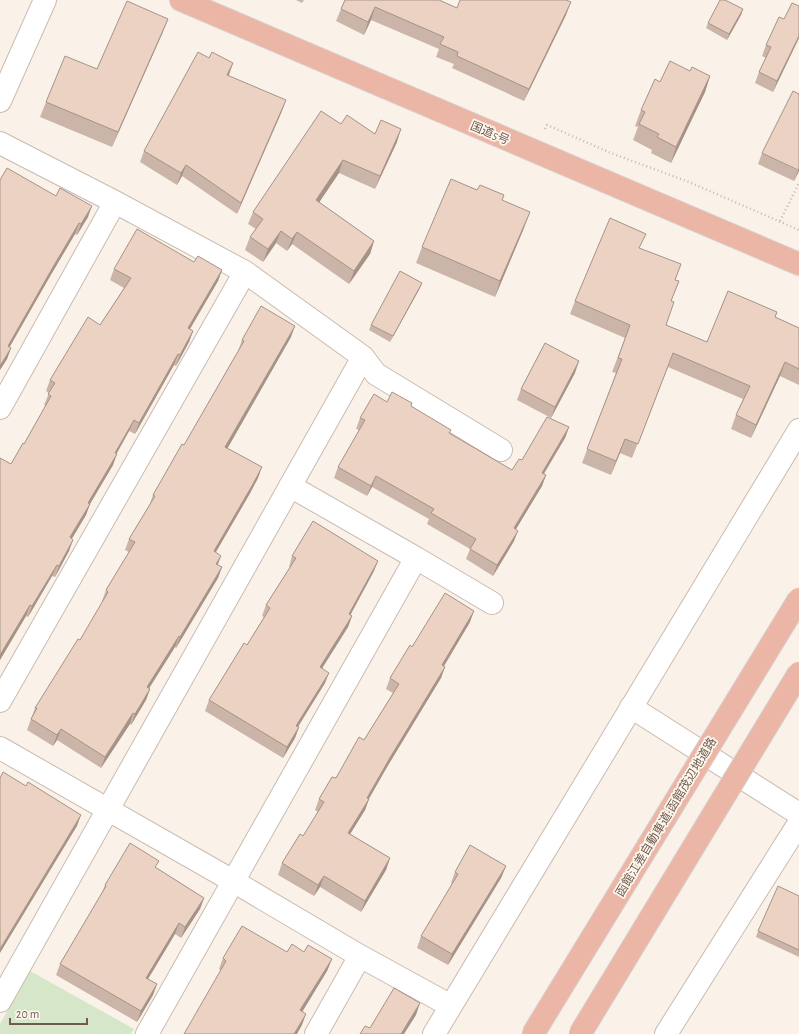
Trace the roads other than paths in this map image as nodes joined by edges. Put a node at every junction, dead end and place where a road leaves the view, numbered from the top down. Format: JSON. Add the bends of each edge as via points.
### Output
{"nodes":[{"id":1,"x":45,"y":0,"type":"edge"},
{"id":2,"x":181,"y":0,"type":"edge"},
{"id":3,"x":0,"y":101,"type":"edge"},
{"id":4,"x":0,"y":144,"type":"edge"},
{"id":5,"x":115,"y":202,"type":"junction"},
{"id":6,"x":799,"y":264,"type":"edge"},
{"id":7,"x":245,"y":272,"type":"junction"},
{"id":8,"x":363,"y":357,"type":"junction"},
{"id":9,"x":0,"y":408,"type":"edge"},
{"id":10,"x":799,"y":430,"type":"edge"},
{"id":11,"x":501,"y":450,"type":"dead end"},
{"id":12,"x":290,"y":486,"type":"junction"},
{"id":13,"x":416,"y":558,"type":"junction"},
{"id":14,"x":799,"y":599,"type":"edge"},
{"id":15,"x":492,"y":603,"type":"dead end"},
{"id":16,"x":799,"y":672,"type":"edge"},
{"id":17,"x":0,"y":701,"type":"edge"},
{"id":18,"x":632,"y":708,"type":"junction"},
{"id":19,"x":0,"y":748,"type":"edge"},
{"id":20,"x":108,"y":810,"type":"junction"},
{"id":21,"x":799,"y":814,"type":"edge"},
{"id":22,"x":799,"y":824,"type":"edge"},
{"id":23,"x":233,"y":882,"type":"junction"},
{"id":24,"x":360,"y":956,"type":"junction"},
{"id":25,"x":0,"y":1001,"type":"edge"},
{"id":26,"x":451,"y":1006,"type":"junction"},
{"id":27,"x":147,"y":1034,"type":"edge"},
{"id":28,"x":316,"y":1034,"type":"edge"},
{"id":29,"x":434,"y":1034,"type":"edge"},
{"id":30,"x":534,"y":1034,"type":"edge"},
{"id":31,"x":580,"y":1034,"type":"edge"},
{"id":32,"x":666,"y":1034,"type":"edge"}],
"edges":[{"from":1,"to":3,"type":"street"},
{"from":2,"to":6,"type":"highway","name":"国道5号"},
{"from":4,"to":5,"type":"street"},
{"from":5,"to":7,"type":"street"},
{"from":5,"to":9,"type":"street"},
{"from":7,"to":8,"type":"street"},
{"from":7,"to":17,"type":"street"},
{"from":8,"to":11,"type":"street","via":[[376,374]]},
{"from":8,"to":12,"type":"street"},
{"from":10,"to":18,"type":"street"},
{"from":12,"to":13,"type":"street"},
{"from":12,"to":20,"type":"street"},
{"from":13,"to":15,"type":"street"},
{"from":13,"to":23,"type":"street"},
{"from":14,"to":30,"type":"highway","name":"函館江差自動車道;函館茂辺地道路","bridge":true},
{"from":16,"to":31,"type":"highway","bridge":true},
{"from":18,"to":21,"type":"street"},
{"from":18,"to":26,"type":"street"},
{"from":19,"to":20,"type":"street"},
{"from":20,"to":23,"type":"street"},
{"from":20,"to":25,"type":"street"},
{"from":22,"to":32,"type":"street"},
{"from":23,"to":24,"type":"street"},
{"from":23,"to":27,"type":"street"},
{"from":24,"to":26,"type":"street"},
{"from":24,"to":28,"type":"street"},
{"from":26,"to":29,"type":"street"}]}
